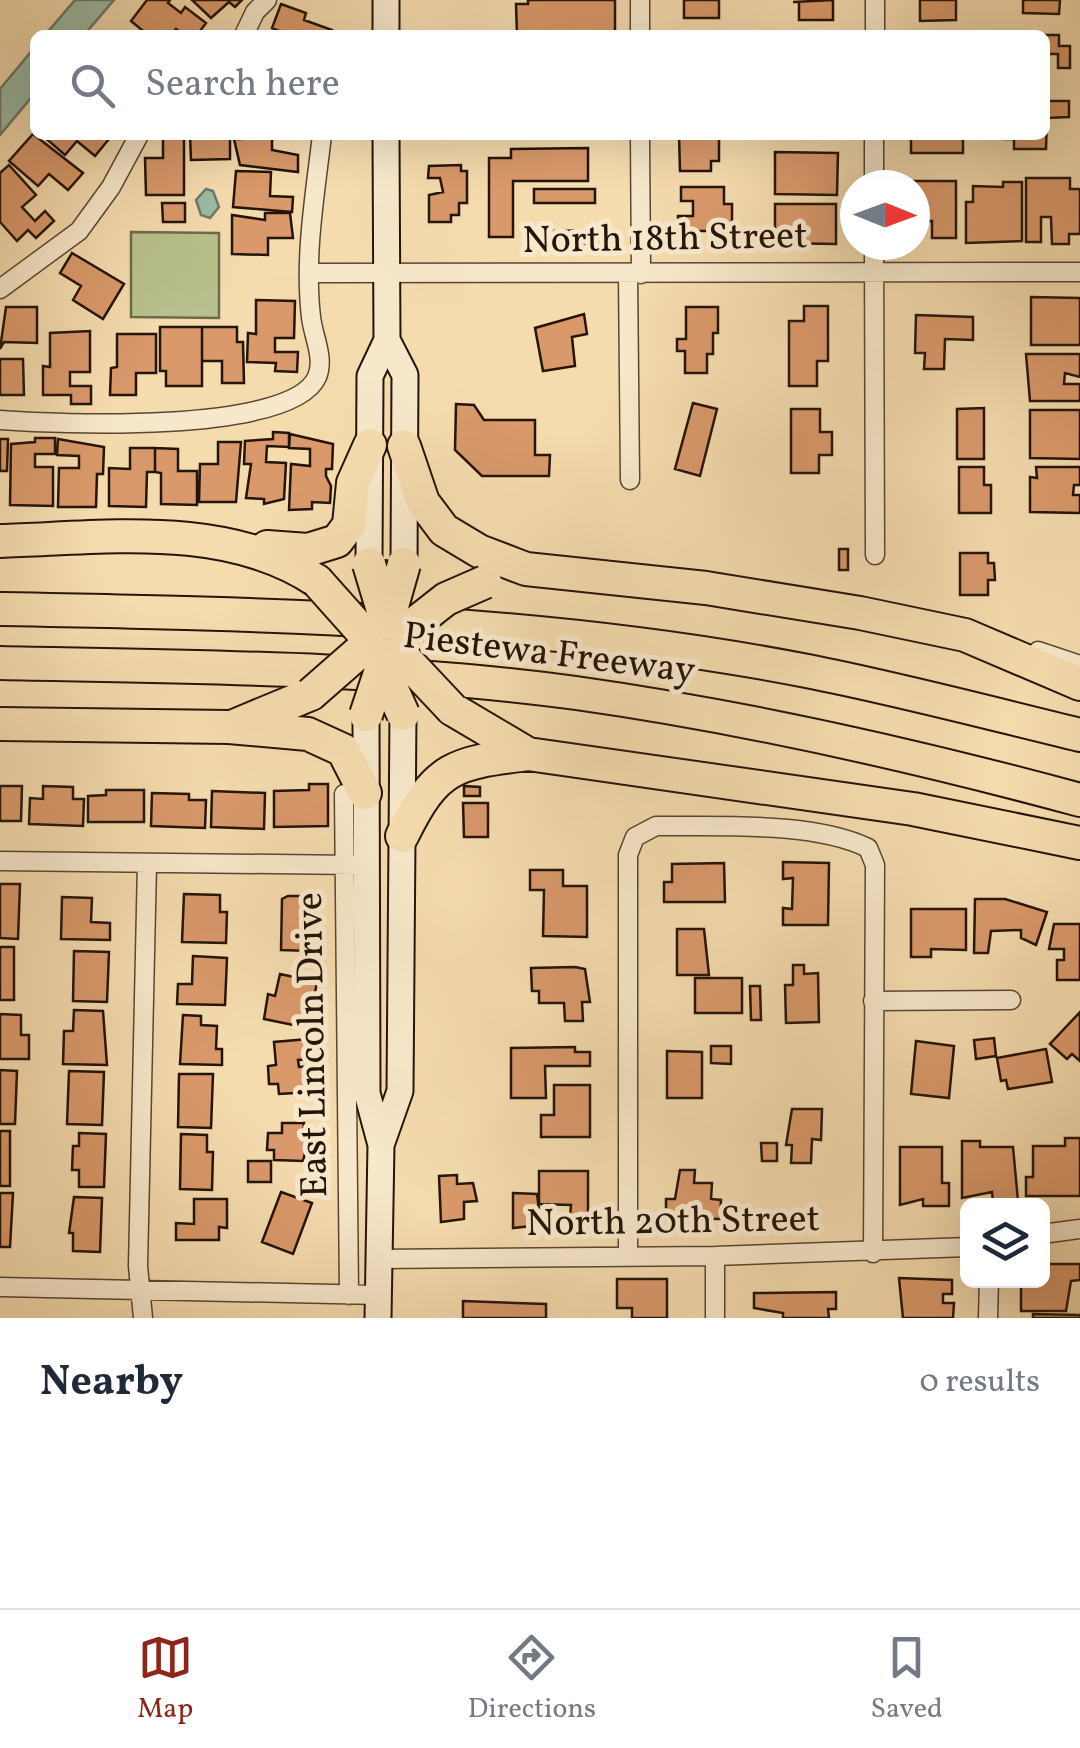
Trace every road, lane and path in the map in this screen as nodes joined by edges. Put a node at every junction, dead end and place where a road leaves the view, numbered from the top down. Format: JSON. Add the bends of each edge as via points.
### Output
{"nodes":[{"id":1,"x":267,"y":0,"type":"edge"},
{"id":2,"x":386,"y":0,"type":"edge"},
{"id":3,"x":640,"y":0,"type":"edge"},
{"id":4,"x":875,"y":0,"type":"edge"},
{"id":5,"x":247,"y":30,"type":"edge"},
{"id":6,"x":386,"y":30,"type":"edge"},
{"id":7,"x":640,"y":30,"type":"edge"},
{"id":8,"x":874,"y":30,"type":"edge"},
{"id":9,"x":137,"y":140,"type":"edge"},
{"id":10,"x":321,"y":140,"type":"edge"},
{"id":11,"x":386,"y":140,"type":"edge"},
{"id":12,"x":640,"y":140,"type":"edge"},
{"id":13,"x":874,"y":140,"type":"edge"},
{"id":14,"x":874,"y":170,"type":"edge"},
{"id":15,"x":874,"y":260,"type":"edge"},
{"id":16,"x":874,"y":271,"type":"junction"},
{"id":17,"x":1080,"y":272,"type":"edge"},
{"id":18,"x":310,"y":273,"type":"junction"},
{"id":19,"x":387,"y":274,"type":"junction"},
{"id":20,"x":634,"y":274,"type":"junction"},
{"id":21,"x":0,"y":289,"type":"edge"},
{"id":22,"x":387,"y":340,"type":"junction"},
{"id":23,"x":0,"y":420,"type":"edge"},
{"id":24,"x":370,"y":444,"type":"junction"},
{"id":25,"x":404,"y":446,"type":"junction"},
{"id":26,"x":630,"y":480,"type":"dead end"},
{"id":27,"x":0,"y":541,"type":"edge"},
{"id":28,"x":252,"y":549,"type":"junction"},
{"id":29,"x":876,"y":554,"type":"dead end"},
{"id":30,"x":369,"y":564,"type":"joint"},
{"id":31,"x":404,"y":564,"type":"joint"},
{"id":32,"x":526,"y":570,"type":"junction"},
{"id":33,"x":0,"y":610,"type":"edge"},
{"id":34,"x":965,"y":634,"type":"junction"},
{"id":35,"x":385,"y":643,"type":"junction"},
{"id":36,"x":0,"y":663,"type":"edge"},
{"id":37,"x":1080,"y":665,"type":"edge"},
{"id":38,"x":1080,"y":684,"type":"edge"},
{"id":39,"x":403,"y":714,"type":"joint"},
{"id":40,"x":366,"y":715,"type":"joint"},
{"id":41,"x":0,"y":724,"type":"edge"},
{"id":42,"x":229,"y":727,"type":"junction"},
{"id":43,"x":1080,"y":734,"type":"edge"},
{"id":44,"x":528,"y":754,"type":"junction"},
{"id":45,"x":354,"y":794,"type":"junction"},
{"id":46,"x":1080,"y":800,"type":"edge"},
{"id":47,"x":402,"y":836,"type":"junction"},
{"id":48,"x":1080,"y":843,"type":"edge"},
{"id":49,"x":0,"y":860,"type":"edge"},
{"id":50,"x":147,"y":864,"type":"junction"},
{"id":51,"x":354,"y":865,"type":"junction"},
{"id":52,"x":873,"y":1000,"type":"junction"},
{"id":53,"x":1011,"y":1000,"type":"dead end"},
{"id":54,"x":381,"y":1144,"type":"junction"},
{"id":55,"x":1080,"y":1228,"type":"edge"},
{"id":56,"x":1050,"y":1233,"type":"edge"},
{"id":57,"x":960,"y":1247,"type":"edge"},
{"id":58,"x":873,"y":1252,"type":"junction"},
{"id":59,"x":628,"y":1256,"type":"junction"},
{"id":60,"x":716,"y":1256,"type":"junction"},
{"id":61,"x":379,"y":1259,"type":"junction"},
{"id":62,"x":0,"y":1287,"type":"edge"},
{"id":63,"x":138,"y":1287,"type":"junction"},
{"id":64,"x":988,"y":1288,"type":"edge"},
{"id":65,"x":349,"y":1295,"type":"junction"},
{"id":66,"x":378,"y":1306,"type":"edge"},
{"id":67,"x":143,"y":1318,"type":"edge"},
{"id":68,"x":714,"y":1318,"type":"edge"},
{"id":69,"x":988,"y":1318,"type":"edge"}],
"edges":[{"from":1,"to":5,"type":"street"},
{"from":2,"to":6,"type":"main road"},
{"from":3,"to":7,"type":"street"},
{"from":4,"to":8,"type":"street"},
{"from":9,"to":21,"type":"street","via":[[79,230]]},
{"from":10,"to":18,"type":"street"},
{"from":11,"to":19,"type":"main road"},
{"from":12,"to":20,"type":"street"},
{"from":13,"to":14,"type":"street"},
{"from":15,"to":16,"type":"street"},
{"from":16,"to":17,"type":"street","name":"North 18th Street"},
{"from":16,"to":20,"type":"street","name":"North 18th Street"},
{"from":16,"to":29,"type":"street"},
{"from":18,"to":19,"type":"street","name":"North 18th Street"},
{"from":18,"to":23,"type":"street","via":[[317,377],[289,398],[238,415],[136,424]]},
{"from":19,"to":20,"type":"street","name":"North 18th Street"},
{"from":19,"to":22,"type":"main road"},
{"from":20,"to":26,"type":"street"},
{"from":22,"to":24,"type":"main road","via":[[370,376]]},
{"from":22,"to":25,"type":"main road","via":[[404,374]]},
{"from":24,"to":28,"type":"highway","via":[[353,482],[349,525],[337,541],[319,549]]},
{"from":24,"to":30,"type":"main road"},
{"from":25,"to":31,"type":"main road"},
{"from":25,"to":32,"type":"highway","via":[[423,502],[444,530]]},
{"from":27,"to":28,"type":"highway","via":[[148,536]]},
{"from":28,"to":35,"type":"highway","bridge":true,"via":[[317,581]]},
{"from":30,"to":35,"type":"highway","bridge":true},
{"from":31,"to":35,"type":"highway","bridge":true},
{"from":32,"to":34,"type":"highway","via":[[771,597]]},
{"from":32,"to":35,"type":"highway","bridge":true,"via":[[446,600]]},
{"from":33,"to":43,"type":"highway","name":"Piestewa Freeway","via":[[322,616],[584,640],[804,670]]},
{"from":34,"to":37,"type":"street"},
{"from":34,"to":38,"type":"highway"},
{"from":35,"to":39,"type":"highway","bridge":true},
{"from":35,"to":40,"type":"highway","bridge":true},
{"from":35,"to":42,"type":"highway","bridge":true,"via":[[311,694]]},
{"from":35,"to":44,"type":"highway","bridge":true,"via":[[452,709]]},
{"from":36,"to":46,"type":"highway","name":"Piestewa Freeway","via":[[291,669],[573,693],[818,734]]},
{"from":39,"to":47,"type":"main road"},
{"from":40,"to":45,"type":"main road"},
{"from":41,"to":42,"type":"highway"},
{"from":42,"to":45,"type":"highway","via":[[322,738],[351,759]]},
{"from":44,"to":47,"type":"highway","via":[[480,758],[447,772],[425,792]]},
{"from":44,"to":48,"type":"highway","via":[[894,806]]},
{"from":45,"to":51,"type":"main road"},
{"from":47,"to":54,"type":"main road","via":[[400,1091]]},
{"from":49,"to":50,"type":"street"},
{"from":50,"to":51,"type":"street"},
{"from":50,"to":63,"type":"street"},
{"from":51,"to":54,"type":"main road","via":[[367,1093]]},
{"from":51,"to":65,"type":"street","name":"East Lincoln Drive"},
{"from":52,"to":53,"type":"street"},
{"from":52,"to":58,"type":"street"},
{"from":52,"to":59,"type":"street","via":[[875,865],[868,848],[850,839],[744,827],[656,826],[636,837],[628,855]]},
{"from":54,"to":61,"type":"main road"},
{"from":55,"to":56,"type":"street"},
{"from":57,"to":58,"type":"street","name":"North 20th Street"},
{"from":58,"to":60,"type":"street","name":"North 20th Street"},
{"from":59,"to":60,"type":"street","name":"North 20th Street"},
{"from":59,"to":61,"type":"street","name":"North 20th Street"},
{"from":60,"to":68,"type":"street"},
{"from":61,"to":66,"type":"main road"},
{"from":62,"to":63,"type":"street"},
{"from":63,"to":65,"type":"street"},
{"from":63,"to":67,"type":"street"},
{"from":64,"to":69,"type":"street"},
{"from":65,"to":66,"type":"street"}]}
